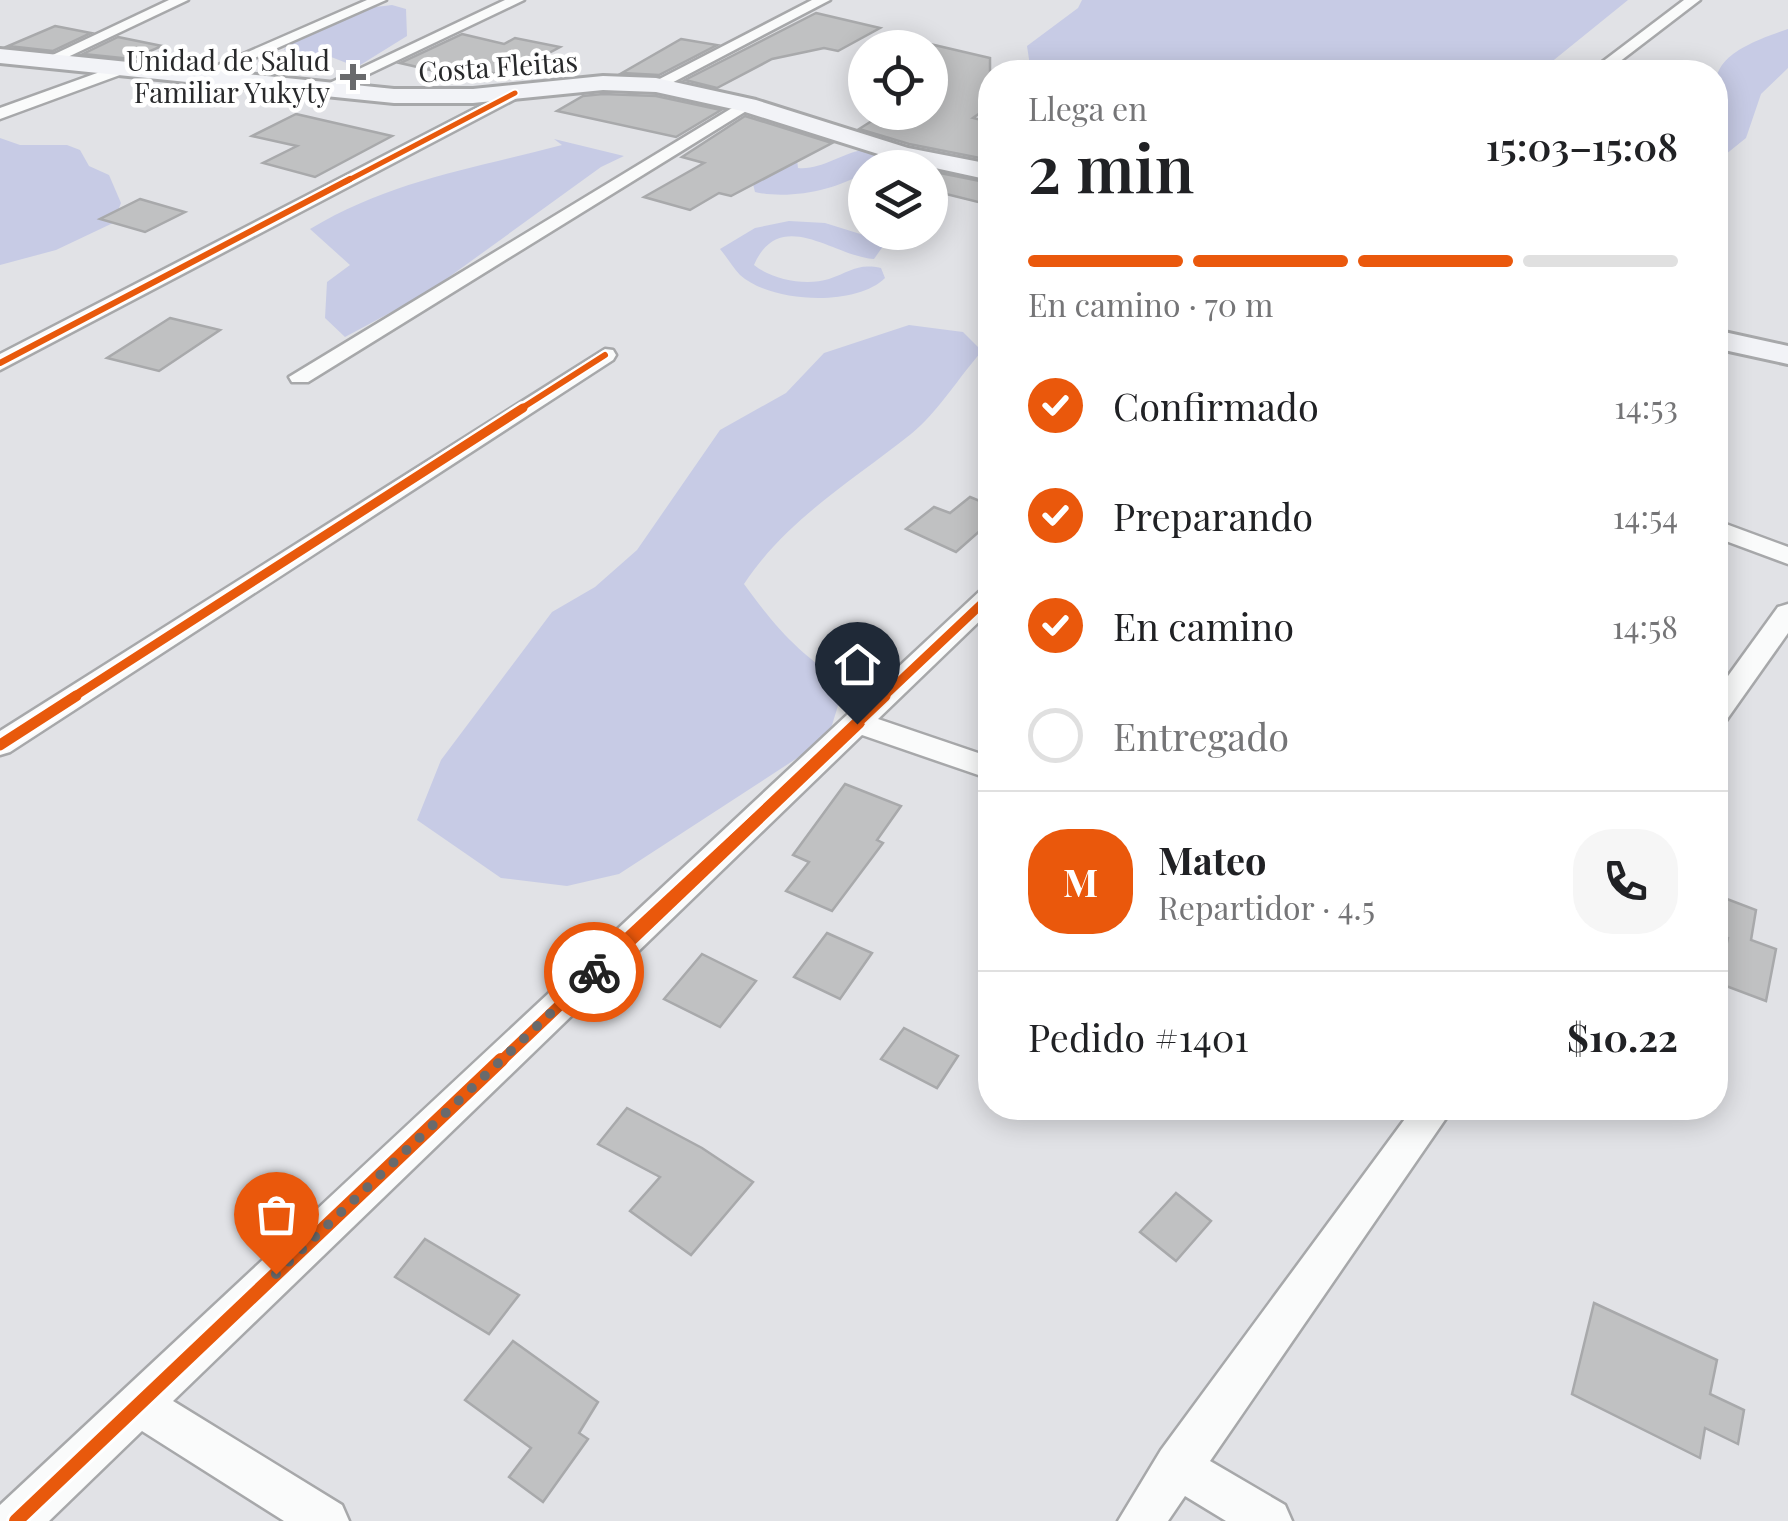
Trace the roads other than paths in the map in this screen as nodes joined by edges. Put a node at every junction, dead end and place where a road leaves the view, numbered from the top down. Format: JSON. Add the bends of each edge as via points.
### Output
{"nodes":[{"id":1,"x":181,"y":0,"type":"edge"},
{"id":2,"x":379,"y":0,"type":"edge"},
{"id":3,"x":517,"y":0,"type":"edge"},
{"id":4,"x":823,"y":0,"type":"edge"},
{"id":5,"x":1693,"y":0,"type":"edge"},
{"id":6,"x":0,"y":56,"type":"edge"},
{"id":7,"x":1613,"y":60,"type":"edge"},
{"id":8,"x":48,"y":61,"type":"junction"},
{"id":9,"x":122,"y":69,"type":"junction"},
{"id":10,"x":201,"y":76,"type":"junction"},
{"id":11,"x":656,"y":85,"type":"junction"},
{"id":12,"x":325,"y":90,"type":"junction"},
{"id":13,"x":515,"y":93,"type":"junction"},
{"id":14,"x":748,"y":105,"type":"junction"},
{"id":15,"x":0,"y":114,"type":"edge"},
{"id":16,"x":978,"y":169,"type":"edge"},
{"id":17,"x":1728,"y":342,"type":"edge"},
{"id":18,"x":605,"y":354,"type":"dead end"},
{"id":19,"x":1788,"y":355,"type":"edge"},
{"id":20,"x":0,"y":362,"type":"edge"},
{"id":21,"x":300,"y":377,"type":"dead end"},
{"id":22,"x":1728,"y":533,"type":"edge"},
{"id":23,"x":1788,"y":556,"type":"edge"},
{"id":24,"x":978,"y":608,"type":"edge"},
{"id":25,"x":1788,"y":613,"type":"edge"},
{"id":26,"x":1728,"y":697,"type":"edge"},
{"id":27,"x":857,"y":724,"type":"junction"},
{"id":28,"x":0,"y":745,"type":"edge"},
{"id":29,"x":978,"y":764,"type":"edge"},
{"id":30,"x":1425,"y":1120,"type":"edge"},
{"id":31,"x":139,"y":1404,"type":"junction"},
{"id":32,"x":1177,"y":1466,"type":"junction"},
{"id":33,"x":16,"y":1521,"type":"edge"},
{"id":34,"x":326,"y":1521,"type":"edge"},
{"id":35,"x":1141,"y":1521,"type":"edge"},
{"id":36,"x":1269,"y":1521,"type":"edge"}],
"edges":[{"from":1,"to":8,"type":"street"},
{"from":2,"to":10,"type":"street"},
{"from":3,"to":12,"type":"street"},
{"from":4,"to":11,"type":"street"},
{"from":5,"to":7,"type":"street"},
{"from":6,"to":8,"type":"main road","name":"Costa Fleitas"},
{"from":8,"to":9,"type":"main road","name":"Costa Fleitas"},
{"from":9,"to":10,"type":"main road","name":"Costa Fleitas"},
{"from":9,"to":15,"type":"street"},
{"from":10,"to":12,"type":"main road","name":"Costa Fleitas"},
{"from":11,"to":13,"type":"main road","name":"Costa Fleitas","via":[[603,82]]},
{"from":11,"to":14,"type":"main road","name":"Costa Fleitas"},
{"from":12,"to":13,"type":"main road","name":"Costa Fleitas","via":[[440,97]]},
{"from":13,"to":20,"type":"street"},
{"from":14,"to":16,"type":"main road","name":"Costa Fleitas","via":[[891,151]]},
{"from":14,"to":21,"type":"street"},
{"from":17,"to":19,"type":"main road"},
{"from":18,"to":28,"type":"street"},
{"from":22,"to":23,"type":"street"},
{"from":24,"to":27,"type":"street"},
{"from":25,"to":26,"type":"street"},
{"from":27,"to":29,"type":"street"},
{"from":27,"to":31,"type":"street"},
{"from":30,"to":32,"type":"street"},
{"from":31,"to":33,"type":"street"},
{"from":31,"to":34,"type":"street"},
{"from":32,"to":35,"type":"street"},
{"from":32,"to":36,"type":"street"}]}
